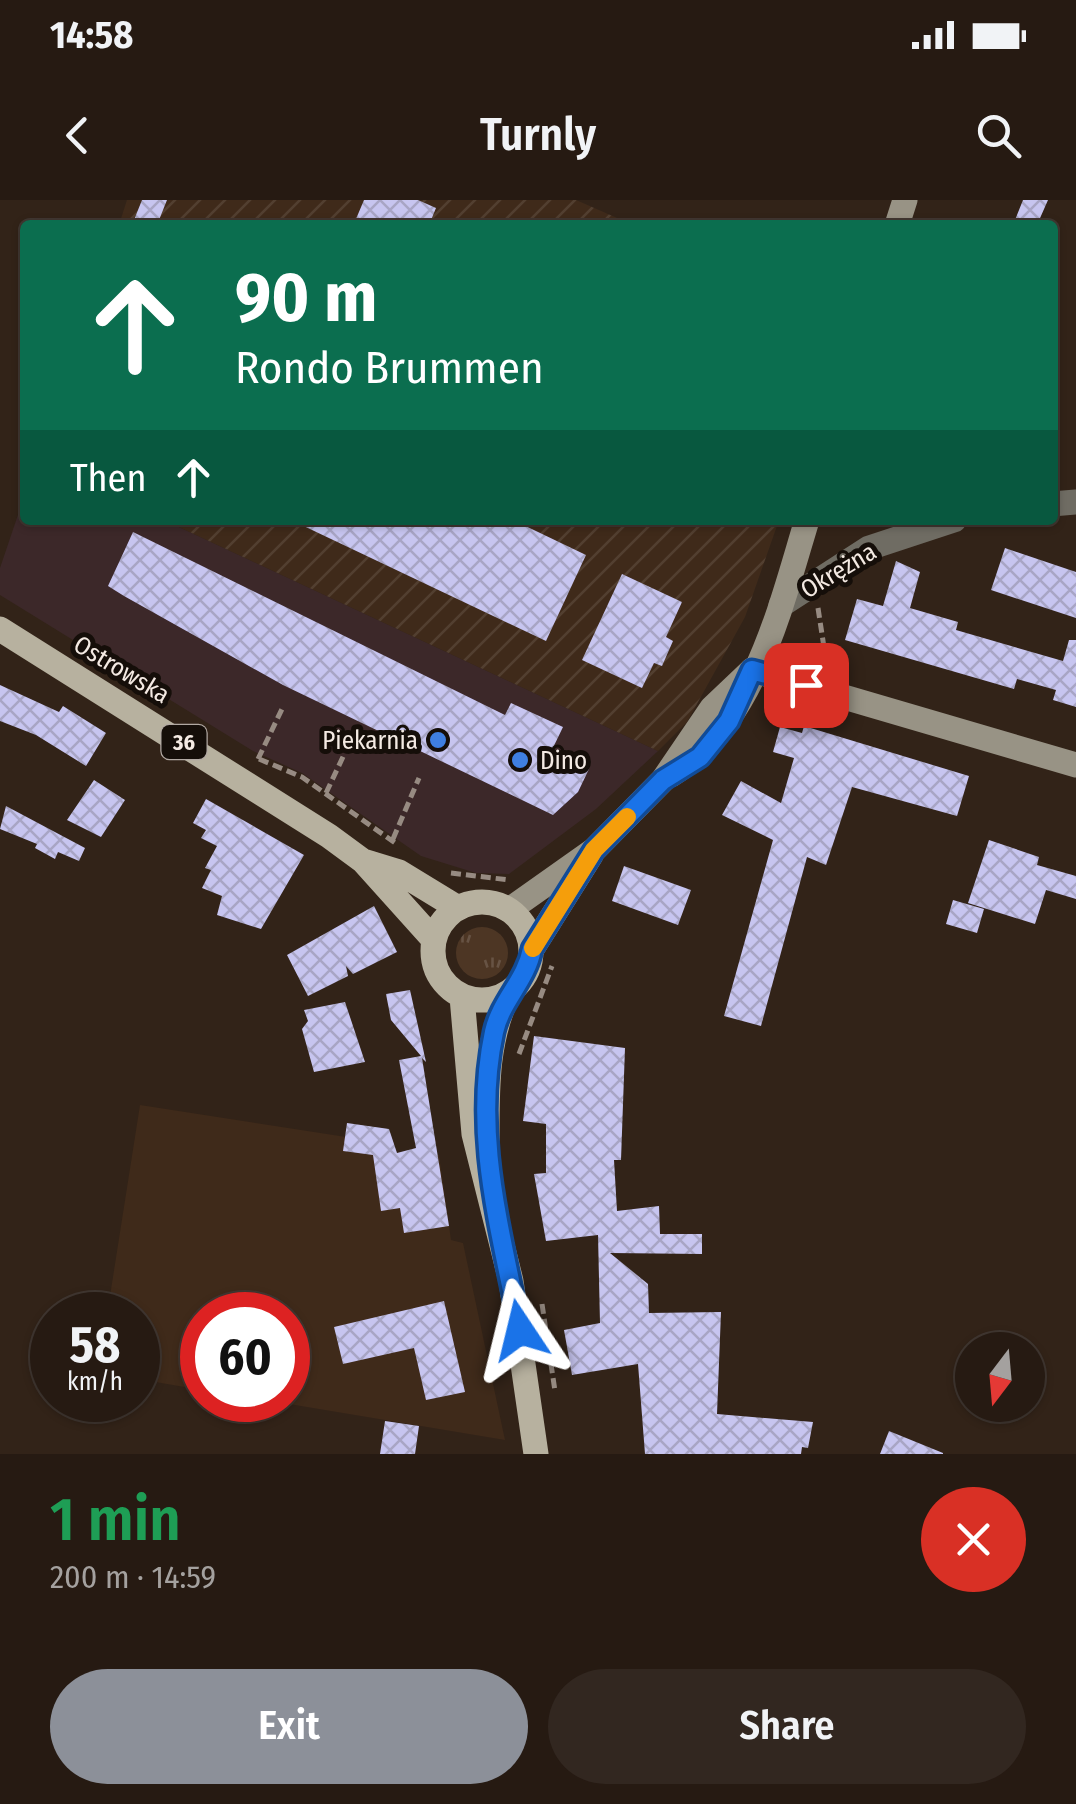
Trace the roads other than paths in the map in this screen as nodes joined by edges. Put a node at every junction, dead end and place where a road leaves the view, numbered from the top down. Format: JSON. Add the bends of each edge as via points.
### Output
{"nodes":[{"id":1,"x":805,"y":525,"type":"edge"},
{"id":2,"x":939,"y":525,"type":"edge"},
{"id":3,"x":781,"y":605,"type":"junction"},
{"id":4,"x":0,"y":629,"type":"edge"},
{"id":5,"x":752,"y":670,"type":"junction"},
{"id":6,"x":1076,"y":765,"type":"edge"},
{"id":7,"x":594,"y":850,"type":"junction"},
{"id":8,"x":363,"y":861,"type":"junction"},
{"id":9,"x":458,"y":908,"type":"junction"},
{"id":10,"x":509,"y":910,"type":"junction"},
{"id":11,"x":434,"y":940,"type":"junction"},
{"id":12,"x":532,"y":949,"type":"junction"},
{"id":13,"x":509,"y":994,"type":"junction"},
{"id":14,"x":462,"y":996,"type":"junction"},
{"id":15,"x":488,"y":1180,"type":"junction"},
{"id":16,"x":536,"y":1454,"type":"edge"}],
"edges":[{"from":1,"to":3,"type":"street"},
{"from":2,"to":3,"type":"street","name":"Okrężna","via":[[870,548]]},
{"from":3,"to":5,"type":"street"},
{"from":4,"to":8,"type":"main road","name":"Ostrowska","number":"36"},
{"from":5,"to":6,"type":"street"},
{"from":5,"to":7,"type":"street","via":[[712,708],[663,780]]},
{"from":7,"to":10,"type":"street"},
{"from":7,"to":12,"type":"street"},
{"from":8,"to":9,"type":"main road","name":"Ostrowska","number":"36","via":[[398,872]]},
{"from":8,"to":11,"type":"main road","name":"Ostrowska","number":"36"},
{"from":9,"to":10,"type":"main road","number":"36","via":[[488,902]]},
{"from":9,"to":11,"type":"main road"},
{"from":10,"to":12,"type":"main road","via":[[520,918]]},
{"from":11,"to":14,"type":"main road","number":"36","via":[[441,978]]},
{"from":12,"to":13,"type":"main road","number":"36","via":[[528,968]]},
{"from":13,"to":14,"type":"main road"},
{"from":13,"to":15,"type":"main road","number":"36","via":[[488,1065]]},
{"from":14,"to":15,"type":"main road","number":"36","via":[[467,1090]]},
{"from":15,"to":16,"type":"main road","number":"36","via":[[528,1377]]}]}
